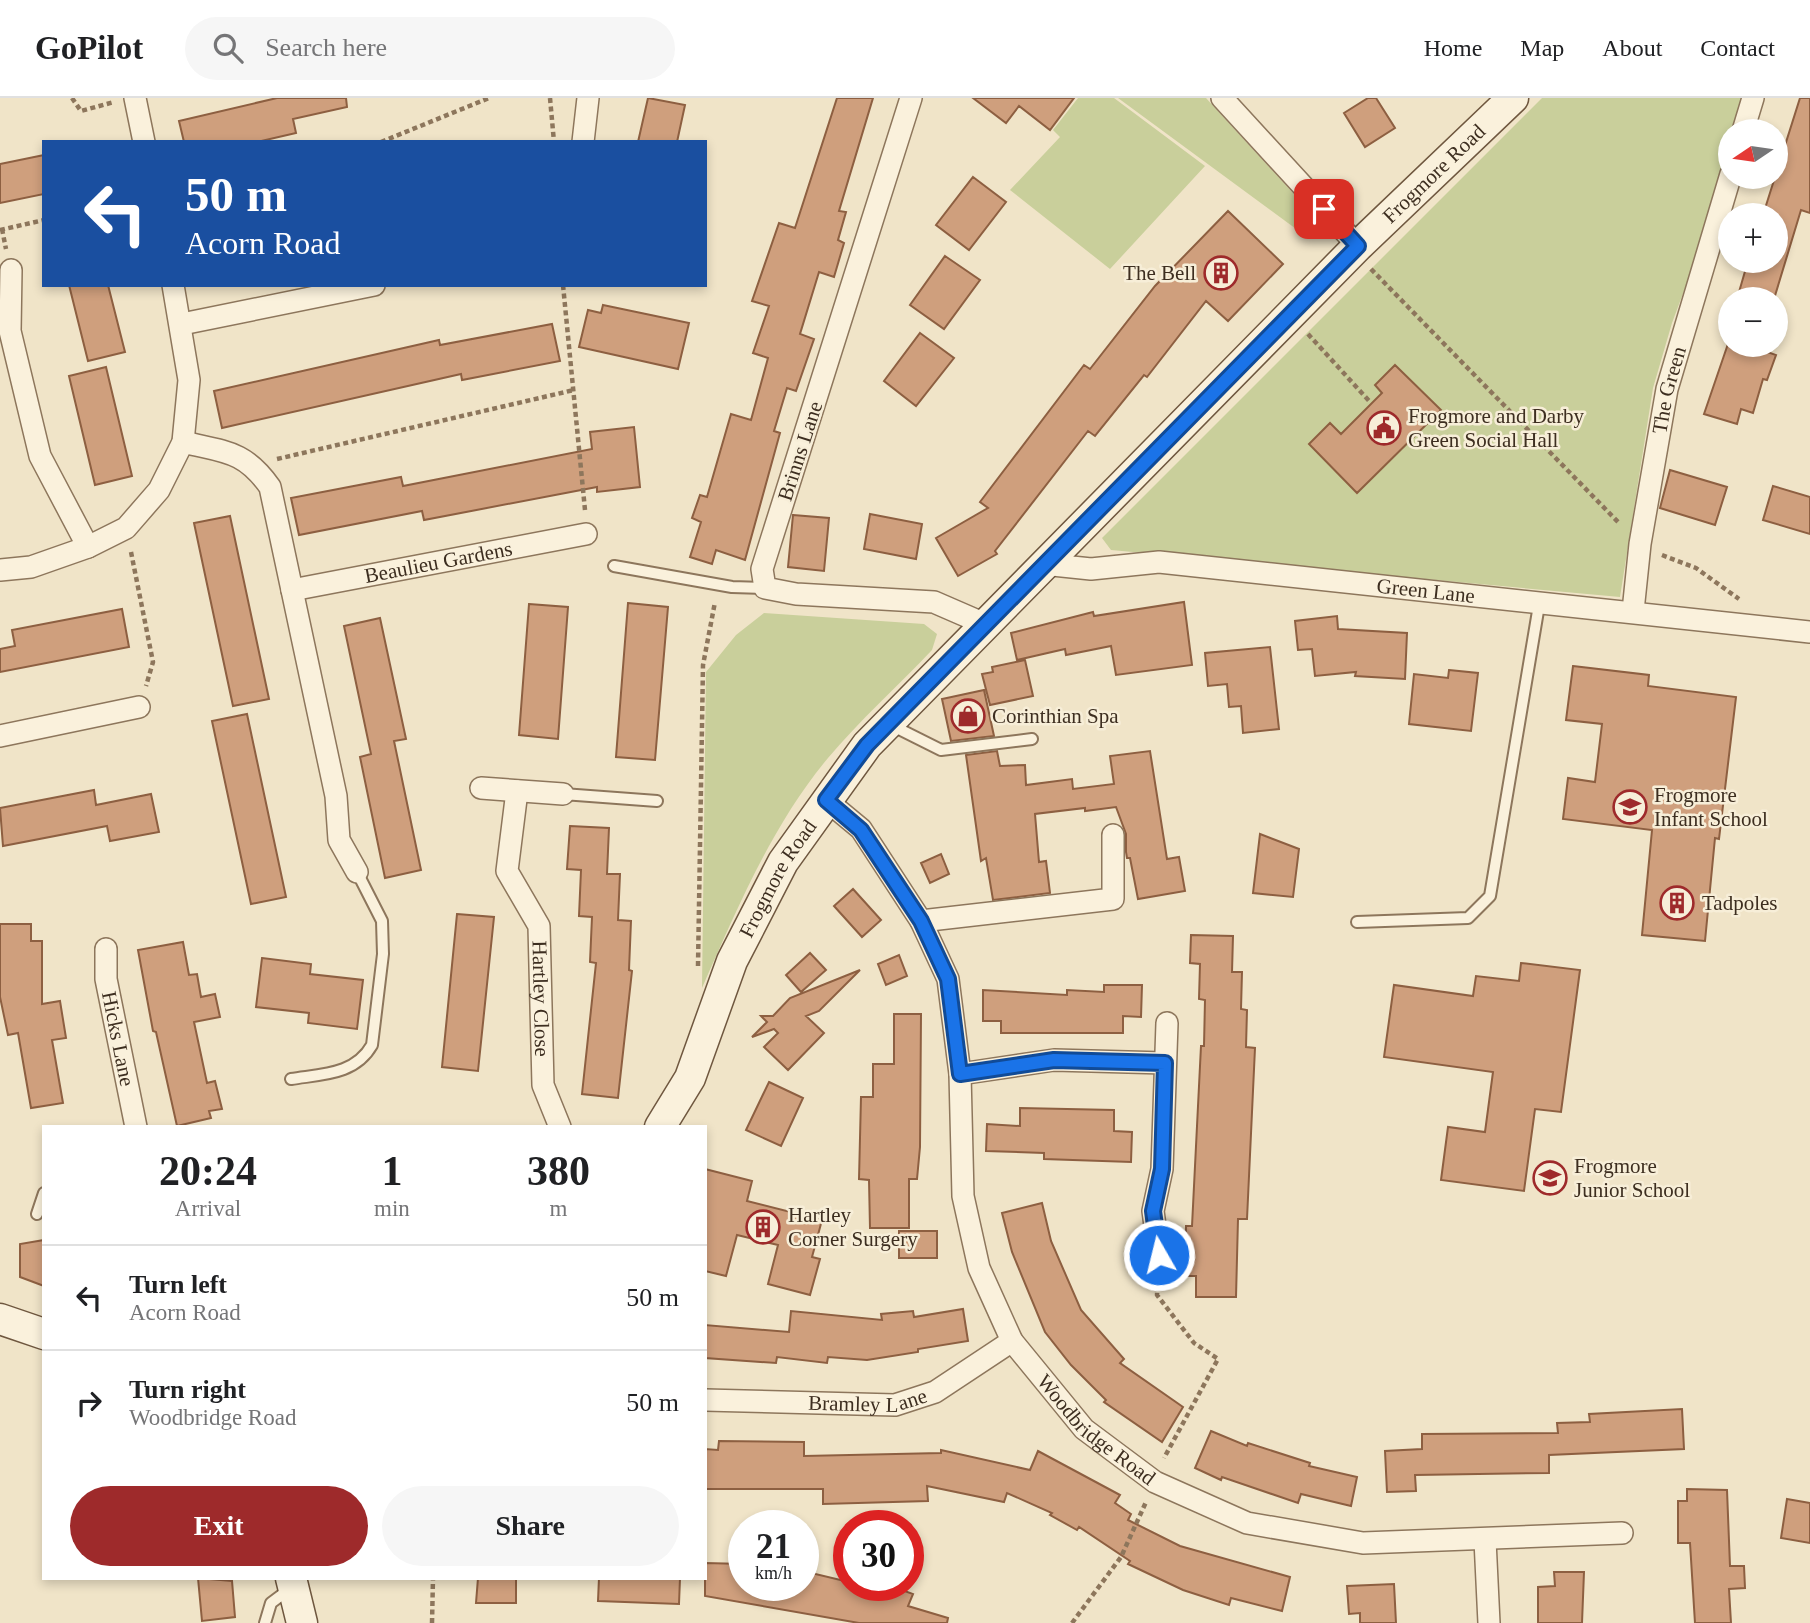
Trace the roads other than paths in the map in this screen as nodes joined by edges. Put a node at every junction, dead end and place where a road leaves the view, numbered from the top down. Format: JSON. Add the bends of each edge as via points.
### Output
{"nodes":[{"id":1,"x":588,"y":98,"type":"edge"},
{"id":2,"x":911,"y":98,"type":"edge"},
{"id":3,"x":1223,"y":98,"type":"edge"},
{"id":4,"x":1513,"y":98,"type":"edge"},
{"id":5,"x":1753,"y":98,"type":"edge"},
{"id":6,"x":129,"y":99,"type":"edge"},
{"id":7,"x":1747,"y":119,"type":"edge"},
{"id":8,"x":143,"y":140,"type":"edge"},
{"id":9,"x":583,"y":140,"type":"edge"},
{"id":10,"x":1727,"y":189,"type":"edge"},
{"id":11,"x":1356,"y":249,"type":"junction"},
{"id":12,"x":10,"y":270,"type":"dead end"},
{"id":13,"x":173,"y":287,"type":"edge"},
{"id":14,"x":364,"y":287,"type":"edge"},
{"id":15,"x":182,"y":324,"type":"junction"},
{"id":16,"x":183,"y":442,"type":"junction"},
{"id":17,"x":586,"y":534,"type":"road end"},
{"id":18,"x":88,"y":547,"type":"junction"},
{"id":19,"x":1043,"y":564,"type":"junction"},
{"id":20,"x":614,"y":566,"type":"dead end"},
{"id":21,"x":0,"y":570,"type":"edge"},
{"id":22,"x":765,"y":588,"type":"junction"},
{"id":23,"x":292,"y":590,"type":"junction"},
{"id":24,"x":1539,"y":605,"type":"junction"},
{"id":25,"x":1633,"y":611,"type":"junction"},
{"id":26,"x":987,"y":625,"type":"junction"},
{"id":27,"x":1810,"y":632,"type":"edge"},
{"id":28,"x":139,"y":707,"type":"road end"},
{"id":29,"x":888,"y":724,"type":"junction"},
{"id":30,"x":0,"y":736,"type":"edge"},
{"id":31,"x":1032,"y":739,"type":"dead end"},
{"id":32,"x":481,"y":788,"type":"dead end"},
{"id":33,"x":517,"y":791,"type":"junction"},
{"id":34,"x":563,"y":794,"type":"joint"},
{"id":35,"x":826,"y":800,"type":"junction"},
{"id":36,"x":657,"y":802,"type":"dead end"},
{"id":37,"x":1113,"y":835,"type":"dead end"},
{"id":38,"x":357,"y":872,"type":"joint"},
{"id":39,"x":921,"y":921,"type":"junction"},
{"id":40,"x":1357,"y":922,"type":"dead end"},
{"id":41,"x":106,"y":948,"type":"dead end"},
{"id":42,"x":1167,"y":1023,"type":"dead end"},
{"id":43,"x":1165,"y":1063,"type":"junction"},
{"id":44,"x":960,"y":1074,"type":"junction"},
{"id":45,"x":291,"y":1079,"type":"dead end"},
{"id":46,"x":136,"y":1125,"type":"edge"},
{"id":47,"x":559,"y":1125,"type":"edge"},
{"id":48,"x":661,"y":1125,"type":"edge"},
{"id":49,"x":42,"y":1199,"type":"edge"},
{"id":50,"x":37,"y":1214,"type":"dead end"},
{"id":51,"x":1159,"y":1255,"type":"road end"},
{"id":52,"x":0,"y":1319,"type":"edge"},
{"id":53,"x":42,"y":1333,"type":"edge"},
{"id":54,"x":1012,"y":1341,"type":"junction"},
{"id":55,"x":707,"y":1400,"type":"edge"},
{"id":56,"x":1622,"y":1533,"type":"dead end"},
{"id":57,"x":1485,"y":1540,"type":"junction"},
{"id":58,"x":292,"y":1583,"type":"edge"},
{"id":59,"x":265,"y":1623,"type":"edge"},
{"id":60,"x":302,"y":1623,"type":"edge"},
{"id":61,"x":1489,"y":1623,"type":"edge"}],
"edges":[{"from":1,"to":9,"type":"street"},
{"from":2,"to":22,"type":"street","name":"Brinns Lane","via":[[762,569]]},
{"from":3,"to":11,"type":"street"},
{"from":4,"to":11,"type":"street","name":"Frogmore Road"},
{"from":5,"to":7,"type":"street"},
{"from":6,"to":8,"type":"street"},
{"from":10,"to":25,"type":"street","name":"The Green","via":[[1667,388]]},
{"from":11,"to":19,"type":"street","name":"Frogmore Road"},
{"from":12,"to":18,"type":"street","via":[[10,331],[40,456]]},
{"from":13,"to":15,"type":"street"},
{"from":14,"to":15,"type":"street"},
{"from":15,"to":16,"type":"street","via":[[189,380]]},
{"from":16,"to":18,"type":"street","via":[[159,490],[126,528]]},
{"from":16,"to":23,"type":"street","via":[[242,457],[257,468],[270,487]]},
{"from":17,"to":23,"type":"street","name":"Beaulieu Gardens"},
{"from":18,"to":21,"type":"street","via":[[31,566]]},
{"from":19,"to":24,"type":"street","name":"Green Lane","via":[[1091,569],[1159,562]]},
{"from":19,"to":26,"type":"street","name":"Frogmore Road"},
{"from":20,"to":22,"type":"lane","via":[[719,585]]},
{"from":22,"to":26,"type":"street","via":[[934,602]]},
{"from":23,"to":38,"type":"street","via":[[337,796],[339,840]]},
{"from":24,"to":25,"type":"street","name":"Green Lane"},
{"from":24,"to":40,"type":"lane","via":[[1490,896],[1468,918]]},
{"from":25,"to":27,"type":"street","name":"Green Lane"},
{"from":26,"to":29,"type":"street","name":"Frogmore Road"},
{"from":28,"to":30,"type":"street"},
{"from":29,"to":31,"type":"lane","via":[[941,750]]},
{"from":29,"to":35,"type":"street","name":"Frogmore Road"},
{"from":32,"to":33,"type":"street"},
{"from":33,"to":34,"type":"street"},
{"from":33,"to":47,"type":"street","name":"Hartley Close","via":[[507,871],[539,926],[543,1085]]},
{"from":34,"to":36,"type":"lane"},
{"from":35,"to":39,"type":"street","name":"Woodbridge Road","via":[[861,830]]},
{"from":35,"to":48,"type":"street","name":"Frogmore Road","via":[[783,862],[732,961],[690,1078]]},
{"from":37,"to":39,"type":"street","via":[[1113,898]]},
{"from":38,"to":45,"type":"lane","via":[[382,920],[383,954],[372,1045],[349,1069]]},
{"from":39,"to":44,"type":"street","name":"Woodbridge Road","via":[[948,979]]},
{"from":41,"to":46,"type":"street","name":"Hicks Lane","via":[[106,979]]},
{"from":42,"to":43,"type":"street"},
{"from":43,"to":44,"type":"street","via":[[1054,1060]]},
{"from":43,"to":51,"type":"street","via":[[1162,1169],[1153,1211]]},
{"from":44,"to":54,"type":"street","name":"Woodbridge Road","via":[[963,1196],[979,1268]]},
{"from":49,"to":50,"type":"lane"},
{"from":52,"to":53,"type":"street"},
{"from":54,"to":55,"type":"street","name":"Bramley Lane","via":[[935,1392],[895,1405]]},
{"from":54,"to":57,"type":"street","name":"Woodbridge Road","via":[[1084,1429],[1155,1482],[1247,1522],[1363,1543]]},
{"from":56,"to":57,"type":"street","name":"Woodbridge Road"},
{"from":57,"to":61,"type":"street"},
{"from":58,"to":59,"type":"lane","via":[[271,1602]]},
{"from":58,"to":60,"type":"street"}]}
